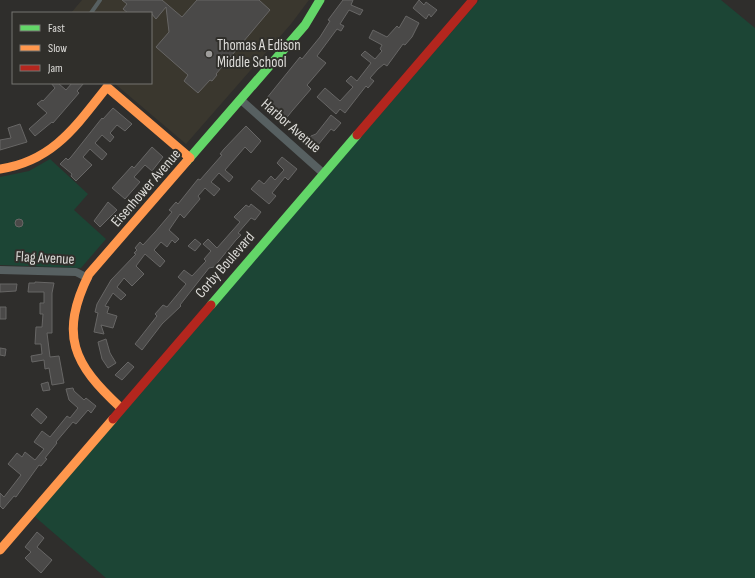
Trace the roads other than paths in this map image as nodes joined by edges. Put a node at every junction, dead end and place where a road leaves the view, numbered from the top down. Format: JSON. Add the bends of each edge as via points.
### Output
{"nodes":[{"id":1,"x":100,"y":0,"type":"edge"},
{"id":2,"x":320,"y":0,"type":"edge"},
{"id":3,"x":472,"y":0,"type":"edge"},
{"id":4,"x":92,"y":12,"type":"edge"},
{"id":5,"x":241,"y":100,"type":"junction"},
{"id":6,"x":190,"y":158,"type":"junction"},
{"id":7,"x":0,"y":169,"type":"edge"},
{"id":8,"x":323,"y":173,"type":"junction"},
{"id":9,"x":0,"y":270,"type":"edge"},
{"id":10,"x":88,"y":278,"type":"junction"},
{"id":11,"x":121,"y":408,"type":"junction"},
{"id":12,"x":0,"y":550,"type":"edge"}],
"edges":[{"from":1,"to":4,"type":"lane"},
{"from":2,"to":5,"type":"street","name":"Eisenhower Avenue","via":[[305,25]]},
{"from":3,"to":8,"type":"street","name":"Corby Boulevard"},
{"from":5,"to":6,"type":"street","name":"Eisenhower Avenue"},
{"from":5,"to":8,"type":"street","name":"Harbor Avenue"},
{"from":6,"to":7,"type":"street","via":[[108,87],[55,146],[34,160]]},
{"from":6,"to":10,"type":"street","name":"Eisenhower Avenue"},
{"from":8,"to":11,"type":"street","name":"Corby Boulevard"},
{"from":9,"to":10,"type":"street","name":"Flag Avenue","via":[[76,272]]},
{"from":10,"to":11,"type":"street","name":"Eisenhower Avenue","via":[[76,301],[73,331],[76,351],[90,379]]},
{"from":11,"to":12,"type":"street","name":"Corby Boulevard"}]}
